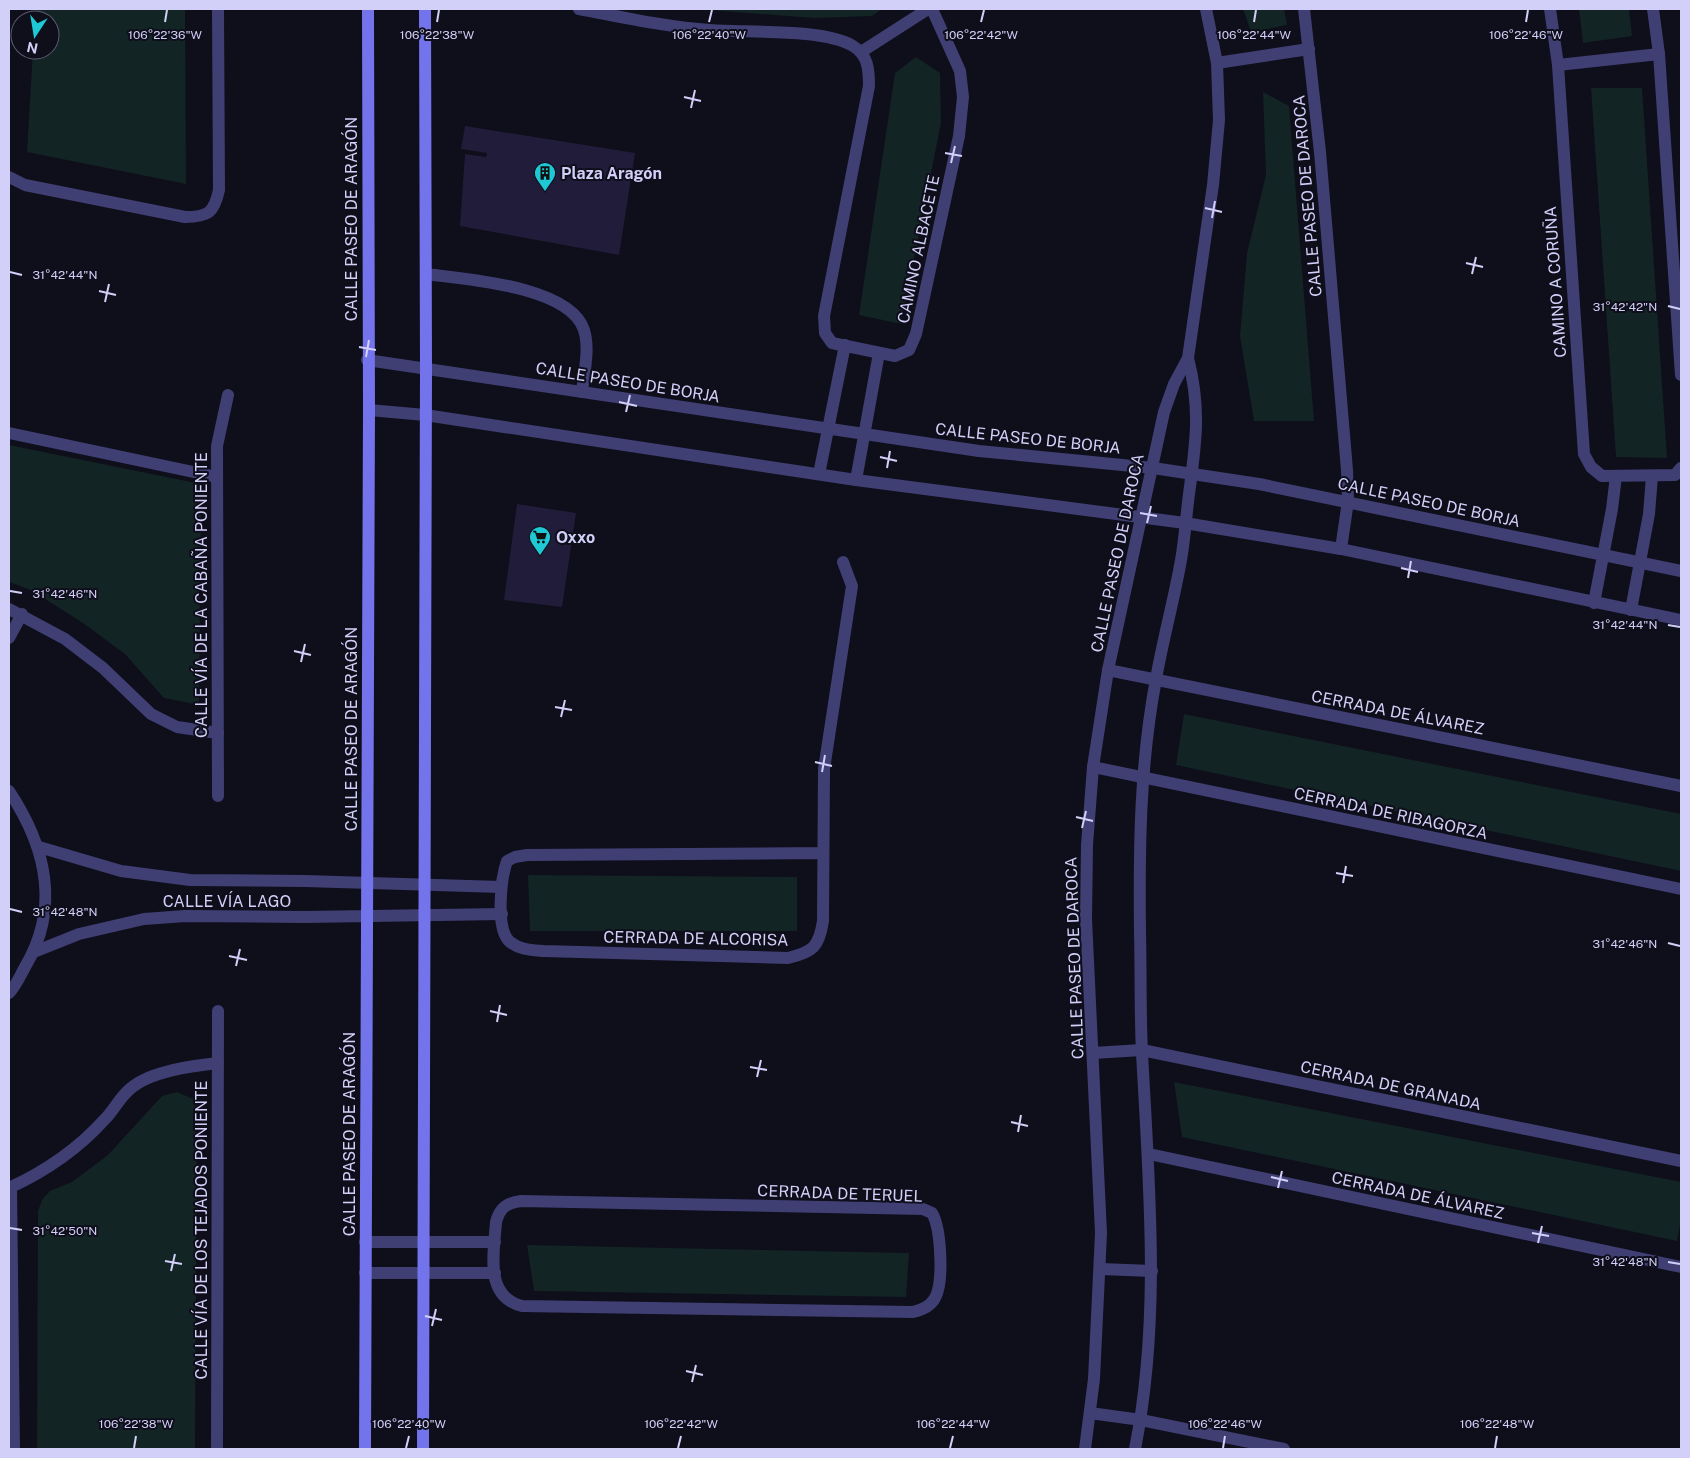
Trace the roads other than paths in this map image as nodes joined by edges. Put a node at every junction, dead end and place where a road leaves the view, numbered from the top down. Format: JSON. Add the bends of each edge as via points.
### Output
{"nodes":[{"id":1,"x":218,"y":9,"type":"edge"},
{"id":2,"x":368,"y":9,"type":"edge"},
{"id":3,"x":424,"y":9,"type":"edge"},
{"id":4,"x":579,"y":9,"type":"edge"},
{"id":5,"x":930,"y":9,"type":"edge"},
{"id":6,"x":1206,"y":9,"type":"edge"},
{"id":7,"x":1304,"y":9,"type":"edge"},
{"id":8,"x":1550,"y":9,"type":"edge"},
{"id":9,"x":1653,"y":9,"type":"edge"},
{"id":10,"x":1309,"y":49,"type":"junction"},
{"id":11,"x":861,"y":52,"type":"junction"},
{"id":12,"x":1659,"y":54,"type":"junction"},
{"id":13,"x":1217,"y":63,"type":"junction"},
{"id":14,"x":1558,"y":65,"type":"junction"},
{"id":15,"x":9,"y":176,"type":"edge"},
{"id":16,"x":426,"y":274,"type":"junction"},
{"id":17,"x":845,"y":346,"type":"junction"},
{"id":18,"x":879,"y":352,"type":"junction"},
{"id":19,"x":1188,"y":358,"type":"junction"},
{"id":20,"x":368,"y":360,"type":"junction"},
{"id":21,"x":426,"y":368,"type":"junction"},
{"id":22,"x":1681,"y":375,"type":"edge"},
{"id":23,"x":582,"y":392,"type":"junction"},
{"id":24,"x":228,"y":395,"type":"dead end"},
{"id":25,"x":369,"y":410,"type":"junction"},
{"id":26,"x":425,"y":415,"type":"junction"},
{"id":27,"x":829,"y":428,"type":"junction"},
{"id":28,"x":9,"y":433,"type":"edge"},
{"id":29,"x":865,"y":433,"type":"junction"},
{"id":30,"x":1152,"y":468,"type":"junction"},
{"id":31,"x":1681,"y":468,"type":"edge"},
{"id":32,"x":819,"y":474,"type":"junction"},
{"id":33,"x":1192,"y":474,"type":"junction"},
{"id":34,"x":1616,"y":476,"type":"junction"},
{"id":35,"x":1652,"y":476,"type":"junction"},
{"id":36,"x":216,"y":477,"type":"junction"},
{"id":37,"x":856,"y":480,"type":"junction"},
{"id":38,"x":1348,"y":501,"type":"junction"},
{"id":39,"x":1141,"y":516,"type":"junction"},
{"id":40,"x":1185,"y":523,"type":"junction"},
{"id":41,"x":1341,"y":549,"type":"junction"},
{"id":42,"x":1603,"y":555,"type":"junction"},
{"id":43,"x":843,"y":562,"type":"dead end"},
{"id":44,"x":1640,"y":562,"type":"junction"},
{"id":45,"x":1681,"y":571,"type":"edge"},
{"id":46,"x":1594,"y":602,"type":"junction"},
{"id":47,"x":9,"y":608,"type":"edge"},
{"id":48,"x":1631,"y":610,"type":"junction"},
{"id":49,"x":22,"y":614,"type":"junction"},
{"id":50,"x":1681,"y":620,"type":"edge"},
{"id":51,"x":9,"y":638,"type":"edge"},
{"id":52,"x":1108,"y":670,"type":"junction"},
{"id":53,"x":1156,"y":680,"type":"junction"},
{"id":54,"x":218,"y":733,"type":"junction"},
{"id":55,"x":1093,"y":767,"type":"junction"},
{"id":56,"x":1142,"y":778,"type":"junction"},
{"id":57,"x":1681,"y":786,"type":"edge"},
{"id":58,"x":9,"y":791,"type":"edge"},
{"id":59,"x":218,"y":796,"type":"dead end"},
{"id":60,"x":39,"y":847,"type":"junction"},
{"id":61,"x":823,"y":853,"type":"junction"},
{"id":62,"x":366,"y":883,"type":"junction"},
{"id":63,"x":425,"y":884,"type":"junction"},
{"id":64,"x":501,"y":887,"type":"junction"},
{"id":65,"x":1681,"y":889,"type":"edge"},
{"id":66,"x":502,"y":914,"type":"junction"},
{"id":67,"x":425,"y":915,"type":"junction"},
{"id":68,"x":366,"y":916,"type":"junction"},
{"id":69,"x":34,"y":952,"type":"junction"},
{"id":70,"x":9,"y":993,"type":"edge"},
{"id":71,"x":218,"y":1011,"type":"dead end"},
{"id":72,"x":1142,"y":1050,"type":"junction"},
{"id":73,"x":1093,"y":1053,"type":"junction"},
{"id":74,"x":218,"y":1063,"type":"junction"},
{"id":75,"x":1149,"y":1154,"type":"junction"},
{"id":76,"x":1681,"y":1161,"type":"edge"},
{"id":77,"x":10,"y":1188,"type":"edge"},
{"id":78,"x":365,"y":1242,"type":"junction"},
{"id":79,"x":424,"y":1242,"type":"junction"},
{"id":80,"x":495,"y":1242,"type":"junction"},
{"id":81,"x":1681,"y":1267,"type":"edge"},
{"id":82,"x":1101,"y":1269,"type":"junction"},
{"id":83,"x":1152,"y":1271,"type":"junction"},
{"id":84,"x":365,"y":1273,"type":"junction"},
{"id":85,"x":424,"y":1273,"type":"junction"},
{"id":86,"x":495,"y":1273,"type":"junction"},
{"id":87,"x":1090,"y":1413,"type":"junction"},
{"id":88,"x":1141,"y":1420,"type":"junction"},
{"id":89,"x":14,"y":1449,"type":"edge"},
{"id":90,"x":217,"y":1449,"type":"edge"},
{"id":91,"x":364,"y":1449,"type":"edge"},
{"id":92,"x":423,"y":1449,"type":"edge"},
{"id":93,"x":1085,"y":1449,"type":"edge"},
{"id":94,"x":1135,"y":1449,"type":"edge"},
{"id":95,"x":1284,"y":1449,"type":"edge"}],
"edges":[{"from":1,"to":15,"type":"street","via":[[219,190],[211,212],[199,217],[185,216],[25,185]]},
{"from":2,"to":20,"type":"street","name":"CALLE PASEO DE ARAGÓN"},
{"from":3,"to":16,"type":"street"},
{"from":4,"to":11,"type":"street","via":[[708,30],[832,36]]},
{"from":5,"to":11,"type":"street","name":"CAMINO ALBACETE"},
{"from":5,"to":18,"type":"street","name":"CAMINO ALBACETE","via":[[960,71],[963,97],[959,136],[914,340],[902,355]]},
{"from":6,"to":13,"type":"street","name":"CALLE PASEO DE DAROCA"},
{"from":7,"to":10,"type":"street","name":"CALLE PASEO DE DAROCA"},
{"from":8,"to":14,"type":"street","name":"CAMINO A CORUÑA"},
{"from":9,"to":12,"type":"street"},
{"from":10,"to":13,"type":"street"},
{"from":10,"to":38,"type":"street","name":"CALLE PASEO DE DAROCA"},
{"from":11,"to":17,"type":"street","name":"CAMINO ALBACETE","via":[[868,64],[869,86],[824,316],[825,333],[832,343]]},
{"from":12,"to":14,"type":"street"},
{"from":12,"to":22,"type":"street"},
{"from":13,"to":19,"type":"street","name":"CALLE PASEO DE DAROCA","via":[[1219,120],[1213,185]]},
{"from":14,"to":34,"type":"street","name":"CAMINO A CORUÑA","via":[[1584,454],[1591,467],[1602,476]]},
{"from":16,"to":21,"type":"street"},
{"from":16,"to":23,"type":"street","via":[[518,288],[561,304],[583,328],[587,342]]},
{"from":17,"to":18,"type":"street","name":"CAMINO ALBACETE"},
{"from":17,"to":27,"type":"street"},
{"from":18,"to":29,"type":"street"},
{"from":19,"to":30,"type":"street","name":"CALLE PASEO DE DAROCA","via":[[1164,412]]},
{"from":19,"to":33,"type":"street","name":"CALLE PASEO DE DAROCA","via":[[1196,387],[1198,418]]},
{"from":20,"to":21,"type":"street","name":"CALLE PASEO DE BORJA"},
{"from":20,"to":25,"type":"street","name":"CALLE PASEO DE ARAGÓN"},
{"from":21,"to":23,"type":"street","name":"CALLE PASEO DE BORJA"},
{"from":21,"to":26,"type":"street"},
{"from":23,"to":27,"type":"street","name":"CALLE PASEO DE BORJA"},
{"from":24,"to":36,"type":"street","name":"CALLE VÍA DE LA CABAÑA PONIENTE","via":[[217,446]]},
{"from":25,"to":26,"type":"street"},
{"from":25,"to":62,"type":"street","name":"CALLE PASEO DE ARAGÓN"},
{"from":26,"to":32,"type":"street"},
{"from":26,"to":63,"type":"street"},
{"from":27,"to":29,"type":"street","name":"CALLE PASEO DE BORJA"},
{"from":27,"to":32,"type":"street"},
{"from":28,"to":36,"type":"street"},
{"from":29,"to":30,"type":"street","name":"CALLE PASEO DE BORJA","via":[[979,451]]},
{"from":29,"to":37,"type":"street"},
{"from":30,"to":33,"type":"street","name":"CALLE PASEO DE BORJA"},
{"from":30,"to":39,"type":"street","name":"CALLE PASEO DE DAROCA"},
{"from":31,"to":35,"type":"street","name":"CAMINO A CORUÑA","via":[[1675,475]]},
{"from":32,"to":37,"type":"street"},
{"from":33,"to":38,"type":"street","name":"CALLE PASEO DE BORJA"},
{"from":33,"to":40,"type":"street","name":"CALLE PASEO DE DAROCA"},
{"from":34,"to":35,"type":"street","name":"CAMINO A CORUÑA"},
{"from":34,"to":42,"type":"street"},
{"from":35,"to":44,"type":"street"},
{"from":36,"to":54,"type":"street","name":"CALLE VÍA DE LA CABAÑA PONIENTE"},
{"from":37,"to":39,"type":"street"},
{"from":38,"to":41,"type":"street","name":"CALLE PASEO DE DAROCA"},
{"from":38,"to":42,"type":"street","name":"CALLE PASEO DE BORJA"},
{"from":39,"to":40,"type":"street"},
{"from":39,"to":52,"type":"street","name":"CALLE PASEO DE DAROCA"},
{"from":40,"to":41,"type":"street"},
{"from":40,"to":53,"type":"street","name":"CALLE PASEO DE DAROCA","via":[[1181,559]]},
{"from":41,"to":46,"type":"street"},
{"from":42,"to":44,"type":"street","name":"CALLE PASEO DE BORJA"},
{"from":42,"to":46,"type":"street"},
{"from":43,"to":61,"type":"street","name":"CERRADA DE ALCORISA","via":[[852,586],[824,769]]},
{"from":44,"to":45,"type":"street","name":"CALLE PASEO DE BORJA"},
{"from":44,"to":48,"type":"street"},
{"from":46,"to":48,"type":"street"},
{"from":47,"to":49,"type":"street"},
{"from":48,"to":50,"type":"street"},
{"from":49,"to":51,"type":"street"},
{"from":49,"to":54,"type":"street","via":[[65,639],[103,668],[151,714],[177,727]]},
{"from":52,"to":53,"type":"street","name":"CERRADA DE ÁLVAREZ"},
{"from":52,"to":55,"type":"street","name":"CALLE PASEO DE DAROCA"},
{"from":53,"to":56,"type":"street","name":"CALLE PASEO DE DAROCA"},
{"from":53,"to":57,"type":"street","name":"CERRADA DE ÁLVAREZ"},
{"from":54,"to":59,"type":"street","name":"CALLE VÍA DE LA CABAÑA PONIENTE"},
{"from":55,"to":56,"type":"street","name":"CERRADA DE RIBAGORZA"},
{"from":55,"to":73,"type":"street","name":"CALLE PASEO DE DAROCA","via":[[1086,845]]},
{"from":56,"to":65,"type":"street","name":"CERRADA DE RIBAGORZA"},
{"from":56,"to":72,"type":"street","name":"CALLE PASEO DE DAROCA","via":[[1139,866]]},
{"from":58,"to":60,"type":"street","via":[[27,817]]},
{"from":60,"to":62,"type":"street","name":"CALLE VÍA LAGO","via":[[121,871],[190,880]]},
{"from":60,"to":69,"type":"street","via":[[46,882],[44,918]]},
{"from":61,"to":64,"type":"street","name":"CERRADA DE ALCORISA","via":[[527,855],[507,861]]},
{"from":61,"to":66,"type":"street","name":"CERRADA DE ALCORISA","via":[[821,936],[816,946],[804,954],[788,958],[528,950],[509,940],[503,928]]},
{"from":62,"to":63,"type":"street","name":"CALLE VÍA LAGO"},
{"from":62,"to":68,"type":"street","name":"CALLE PASEO DE ARAGÓN"},
{"from":63,"to":64,"type":"street"},
{"from":63,"to":67,"type":"street"},
{"from":64,"to":66,"type":"street","name":"CERRADA DE ALCORISA"},
{"from":66,"to":67,"type":"street"},
{"from":67,"to":68,"type":"street","name":"CALLE VÍA LAGO"},
{"from":67,"to":79,"type":"street"},
{"from":68,"to":69,"type":"street","name":"CALLE VÍA LAGO","via":[[144,919],[79,934]]},
{"from":68,"to":78,"type":"street","name":"CALLE PASEO DE ARAGÓN"},
{"from":69,"to":70,"type":"street"},
{"from":71,"to":74,"type":"street","name":"CALLE VÍA DE LOS TEJADOS PONIENTE"},
{"from":72,"to":73,"type":"street","name":"CERRADA DE GRANADA"},
{"from":72,"to":75,"type":"street","name":"CALLE PASEO DE DAROCA"},
{"from":72,"to":76,"type":"street","name":"CERRADA DE GRANADA"},
{"from":73,"to":82,"type":"street","name":"CALLE PASEO DE DAROCA"},
{"from":74,"to":77,"type":"street","via":[[188,1066],[159,1074],[130,1088],[104,1120],[73,1149]]},
{"from":74,"to":90,"type":"street","name":"CALLE VÍA DE LOS TEJADOS PONIENTE"},
{"from":75,"to":81,"type":"street","name":"CERRADA DE ÁLVAREZ"},
{"from":75,"to":83,"type":"street","name":"CALLE PASEO DE DAROCA"},
{"from":77,"to":89,"type":"street"},
{"from":78,"to":79,"type":"street"},
{"from":78,"to":84,"type":"street","name":"CALLE PASEO DE ARAGÓN"},
{"from":79,"to":80,"type":"street"},
{"from":79,"to":85,"type":"street"},
{"from":80,"to":86,"type":"street","name":"CERRADA DE TERUEL"},
{"from":80,"to":86,"type":"street","name":"CERRADA DE TERUEL","via":[[498,1213],[509,1203],[521,1201],[923,1209],[932,1213],[939,1230],[936,1297],[922,1310],[913,1312],[522,1306],[503,1298],[497,1290]]},
{"from":82,"to":83,"type":"street"},
{"from":82,"to":87,"type":"street","name":"CALLE PASEO DE DAROCA"},
{"from":83,"to":88,"type":"street","name":"CALLE PASEO DE DAROCA"},
{"from":84,"to":85,"type":"street"},
{"from":84,"to":91,"type":"street","name":"CALLE PASEO DE ARAGÓN"},
{"from":85,"to":86,"type":"street"},
{"from":85,"to":92,"type":"street"},
{"from":87,"to":88,"type":"street"},
{"from":87,"to":93,"type":"street","name":"CALLE PASEO DE DAROCA"},
{"from":88,"to":94,"type":"street","name":"CALLE PASEO DE DAROCA"},
{"from":88,"to":95,"type":"street"}]}
